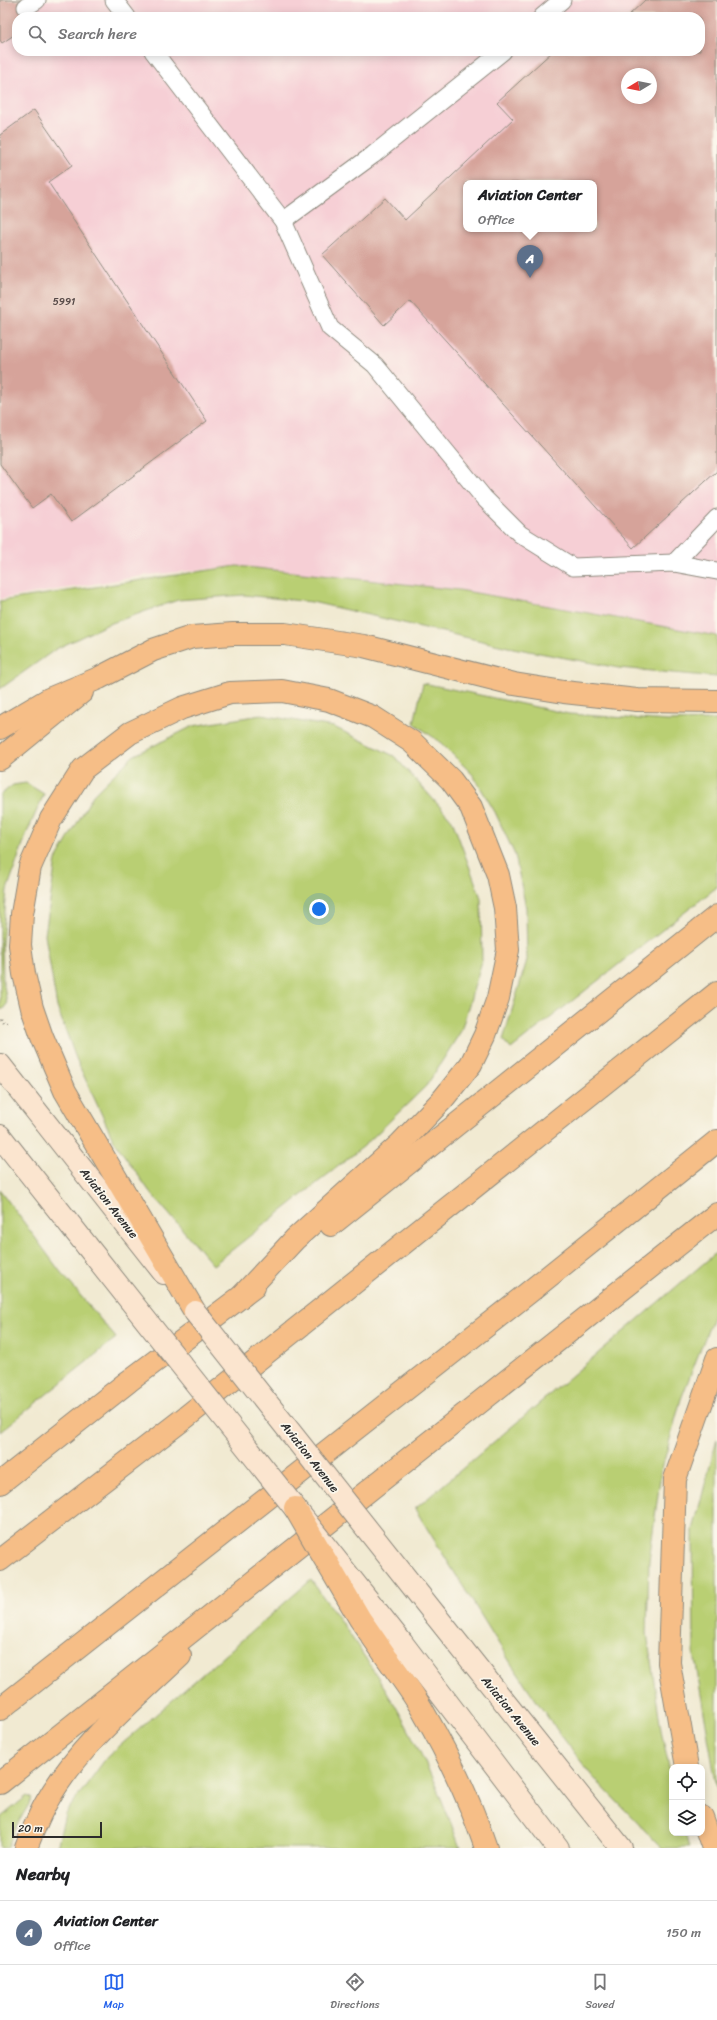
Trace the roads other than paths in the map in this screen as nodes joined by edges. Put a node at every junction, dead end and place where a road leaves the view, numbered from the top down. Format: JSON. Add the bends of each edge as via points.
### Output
{"nodes":[{"id":1,"x":114,"y":0,"type":"edge"},
{"id":2,"x":562,"y":0,"type":"edge"},
{"id":3,"x":123,"y":12,"type":"edge"},
{"id":4,"x":548,"y":12,"type":"edge"},
{"id":5,"x":157,"y":56,"type":"edge"},
{"id":6,"x":497,"y":56,"type":"edge"},
{"id":7,"x":284,"y":221,"type":"junction"},
{"id":8,"x":717,"y":518,"type":"edge"},
{"id":9,"x":674,"y":563,"type":"junction"},
{"id":10,"x":717,"y":571,"type":"edge"},
{"id":11,"x":99,"y":678,"type":"junction"},
{"id":12,"x":717,"y":701,"type":"edge"},
{"id":13,"x":0,"y":728,"type":"edge"},
{"id":14,"x":0,"y":760,"type":"edge"},
{"id":15,"x":717,"y":916,"type":"edge"},
{"id":16,"x":717,"y":993,"type":"edge"},
{"id":17,"x":0,"y":1065,"type":"edge"},
{"id":18,"x":0,"y":1136,"type":"edge"},
{"id":19,"x":717,"y":1141,"type":"edge"},
{"id":20,"x":128,"y":1214,"type":"junction"},
{"id":21,"x":717,"y":1214,"type":"edge"},
{"id":22,"x":242,"y":1296,"type":"junction"},
{"id":23,"x":195,"y":1312,"type":"joint"},
{"id":24,"x":717,"y":1359,"type":"edge"},
{"id":25,"x":0,"y":1483,"type":"edge"},
{"id":26,"x":295,"y":1508,"type":"joint"},
{"id":27,"x":0,"y":1560,"type":"edge"},
{"id":28,"x":280,"y":1561,"type":"junction"},
{"id":29,"x":393,"y":1649,"type":"junction"},
{"id":30,"x":0,"y":1709,"type":"edge"},
{"id":31,"x":686,"y":1764,"type":"edge"},
{"id":32,"x":0,"y":1782,"type":"edge"},
{"id":33,"x":705,"y":1825,"type":"edge"},
{"id":34,"x":26,"y":1848,"type":"edge"},
{"id":35,"x":486,"y":1848,"type":"edge"},
{"id":36,"x":558,"y":1848,"type":"edge"},
{"id":37,"x":621,"y":1848,"type":"edge"},
{"id":38,"x":713,"y":1848,"type":"edge"}],
"edges":[{"from":1,"to":3,"type":"lane"},
{"from":2,"to":4,"type":"lane"},
{"from":5,"to":7,"type":"lane"},
{"from":6,"to":7,"type":"lane","via":[[373,155]]},
{"from":7,"to":9,"type":"lane","via":[[330,328],[375,365],[484,498],[520,534],[573,567]]},
{"from":8,"to":9,"type":"lane"},
{"from":9,"to":10,"type":"lane"},
{"from":11,"to":12,"type":"highway","via":[[153,650],[192,637],[285,634],[364,646],[514,684],[564,692],[637,700]]},
{"from":11,"to":13,"type":"highway","via":[[49,699]]},
{"from":11,"to":14,"type":"highway"},
{"from":15,"to":22,"type":"highway"},
{"from":16,"to":27,"type":"highway","via":[[192,1412]]},
{"from":17,"to":20,"type":"street","name":"Aviation Avenue"},
{"from":18,"to":26,"type":"street","bridge":true},
{"from":19,"to":30,"type":"highway"},
{"from":20,"to":22,"type":"highway","via":[[65,1091],[42,1037],[24,974],[20,945],[22,914],[30,868],[51,819],[83,769],[130,733],[182,708],[230,693],[282,692],[329,700],[373,717],[412,742],[451,780],[471,807],[498,875],[505,908],[508,950],[499,991],[485,1035],[471,1064],[443,1099],[399,1144],[295,1239]]},
{"from":20,"to":23,"type":"highway"},
{"from":21,"to":28,"type":"highway"},
{"from":22,"to":25,"type":"highway"},
{"from":23,"to":37,"type":"street","name":"Aviation Avenue","bridge":true},
{"from":24,"to":31,"type":"highway","via":[[675,1479],[669,1663]]},
{"from":26,"to":29,"type":"highway","bridge":true,"via":[[360,1619]]},
{"from":28,"to":32,"type":"highway"},
{"from":28,"to":34,"type":"highway","via":[[130,1704],[74,1762],[46,1803]]},
{"from":29,"to":35,"type":"highway","via":[[473,1809]]},
{"from":29,"to":36,"type":"street"},
{"from":33,"to":38,"type":"highway"}]}
